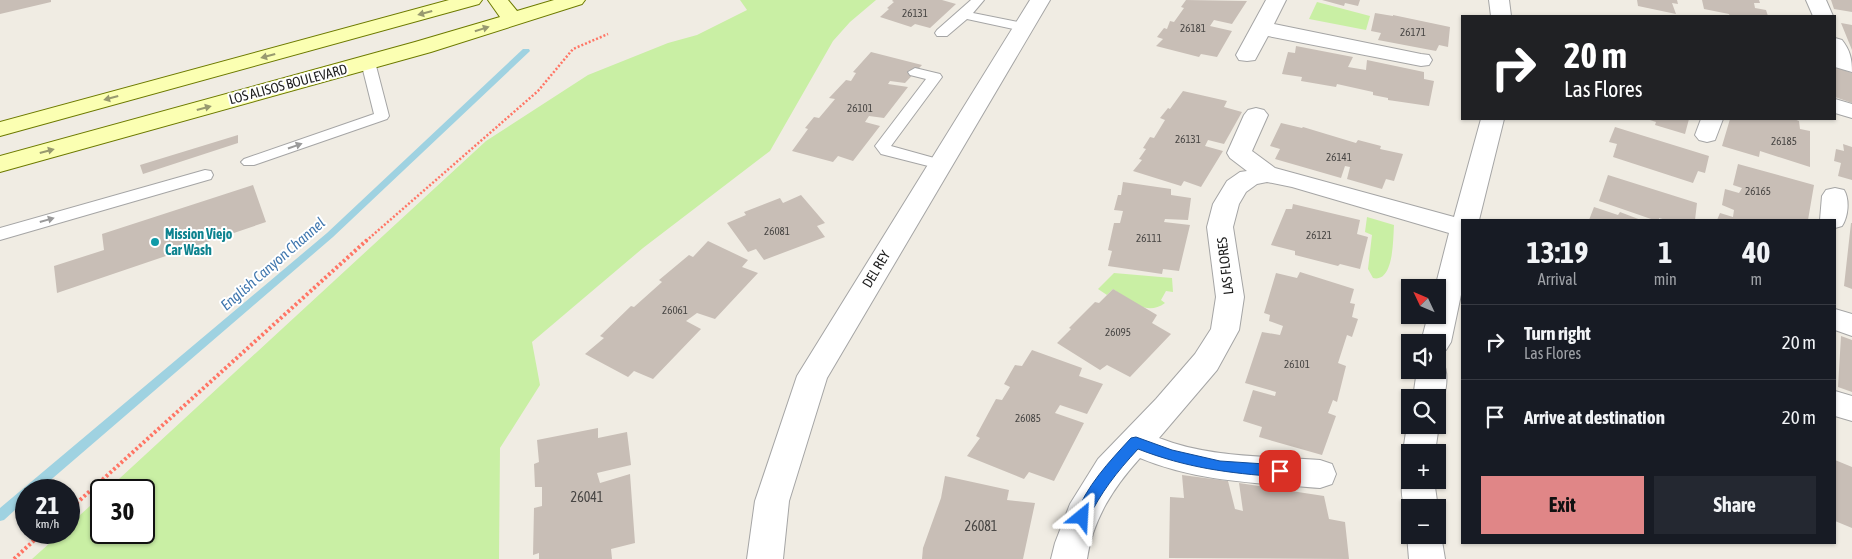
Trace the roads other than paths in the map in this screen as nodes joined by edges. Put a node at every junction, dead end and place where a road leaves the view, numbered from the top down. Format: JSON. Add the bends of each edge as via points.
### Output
{"nodes":[{"id":1,"x":472,"y":0,"type":"edge"},
{"id":2,"x":498,"y":0,"type":"edge"},
{"id":3,"x":575,"y":0,"type":"edge"},
{"id":4,"x":978,"y":0,"type":"edge"},
{"id":5,"x":1040,"y":0,"type":"edge"},
{"id":6,"x":1276,"y":0,"type":"edge"},
{"id":7,"x":1499,"y":0,"type":"edge"},
{"id":8,"x":1816,"y":0,"type":"edge"},
{"id":9,"x":964,"y":15,"type":"junction"},
{"id":10,"x":1501,"y":15,"type":"edge"},
{"id":11,"x":1823,"y":15,"type":"edge"},
{"id":12,"x":513,"y":20,"type":"junction"},
{"id":13,"x":1023,"y":28,"type":"junction"},
{"id":14,"x":1261,"y":28,"type":"junction"},
{"id":15,"x":942,"y":33,"type":"dead end"},
{"id":16,"x":1246,"y":55,"type":"dead end"},
{"id":17,"x":1421,"y":60,"type":"dead end"},
{"id":18,"x":368,"y":62,"type":"junction"},
{"id":19,"x":914,"y":72,"type":"dead end"},
{"id":20,"x":1836,"y":106,"type":"edge"},
{"id":21,"x":1852,"y":112,"type":"edge"},
{"id":22,"x":1256,"y":115,"type":"dead end"},
{"id":23,"x":1493,"y":120,"type":"edge"},
{"id":24,"x":0,"y":129,"type":"edge"},
{"id":25,"x":249,"y":162,"type":"dead end"},
{"id":26,"x":0,"y":164,"type":"edge"},
{"id":27,"x":940,"y":164,"type":"junction"},
{"id":28,"x":1267,"y":174,"type":"junction"},
{"id":29,"x":205,"y":175,"type":"dead end"},
{"id":30,"x":1466,"y":219,"type":"edge"},
{"id":31,"x":1461,"y":228,"type":"edge"},
{"id":32,"x":0,"y":234,"type":"edge"},
{"id":33,"x":1461,"y":238,"type":"edge"},
{"id":34,"x":1836,"y":319,"type":"edge"},
{"id":35,"x":1852,"y":324,"type":"edge"},
{"id":36,"x":1438,"y":334,"type":"edge"},
{"id":37,"x":1836,"y":403,"type":"edge"},
{"id":38,"x":1852,"y":409,"type":"edge"},
{"id":39,"x":1136,"y":442,"type":"junction"},
{"id":40,"x":1320,"y":474,"type":"dead end"},
{"id":41,"x":1425,"y":544,"type":"edge"},
{"id":42,"x":765,"y":559,"type":"edge"},
{"id":43,"x":1069,"y":559,"type":"edge"},
{"id":44,"x":1427,"y":559,"type":"edge"}],
"edges":[{"from":1,"to":24,"type":"main road","one_way":true},
{"from":2,"to":12,"type":"main road"},
{"from":3,"to":12,"type":"main road","name":"LOS ALISOS BOULEVARD"},
{"from":4,"to":9,"type":"lane"},
{"from":5,"to":13,"type":"street","name":"DEL REY"},
{"from":6,"to":14,"type":"street"},
{"from":7,"to":10,"type":"street"},
{"from":8,"to":11,"type":"street"},
{"from":9,"to":13,"type":"lane"},
{"from":9,"to":15,"type":"lane"},
{"from":18,"to":12,"type":"main road","name":"LOS ALISOS BOULEVARD","one_way":true},
{"from":13,"to":27,"type":"street","name":"DEL REY"},
{"from":14,"to":16,"type":"street"},
{"from":14,"to":17,"type":"street"},
{"from":25,"to":18,"type":"lane","one_way":true,"via":[[382,116]]},
{"from":26,"to":18,"type":"main road","name":"LOS ALISOS BOULEVARD","one_way":true},
{"from":19,"to":27,"type":"lane","via":[[934,78],[883,146],[886,151]]},
{"from":20,"to":21,"type":"street"},
{"from":22,"to":28,"type":"street","name":"LAS FLORES","via":[[1239,153]]},
{"from":23,"to":30,"type":"street"},
{"from":27,"to":42,"type":"street","name":"DEL REY","via":[[812,376],[772,500]]},
{"from":28,"to":31,"type":"street","name":"LAS FLORES"},
{"from":28,"to":39,"type":"street","name":"LAS FLORES","via":[[1248,178],[1236,187],[1226,204],[1220,227],[1230,297],[1225,330],[1206,362]]},
{"from":32,"to":29,"type":"lane","one_way":true},
{"from":33,"to":36,"type":"street"},
{"from":34,"to":35,"type":"street"},
{"from":37,"to":38,"type":"street"},
{"from":39,"to":40,"type":"street","via":[[1170,456],[1220,466]]},
{"from":39,"to":43,"type":"street","name":"LAS FLORES","via":[[1110,469],[1086,504]]},
{"from":41,"to":44,"type":"street"}]}
